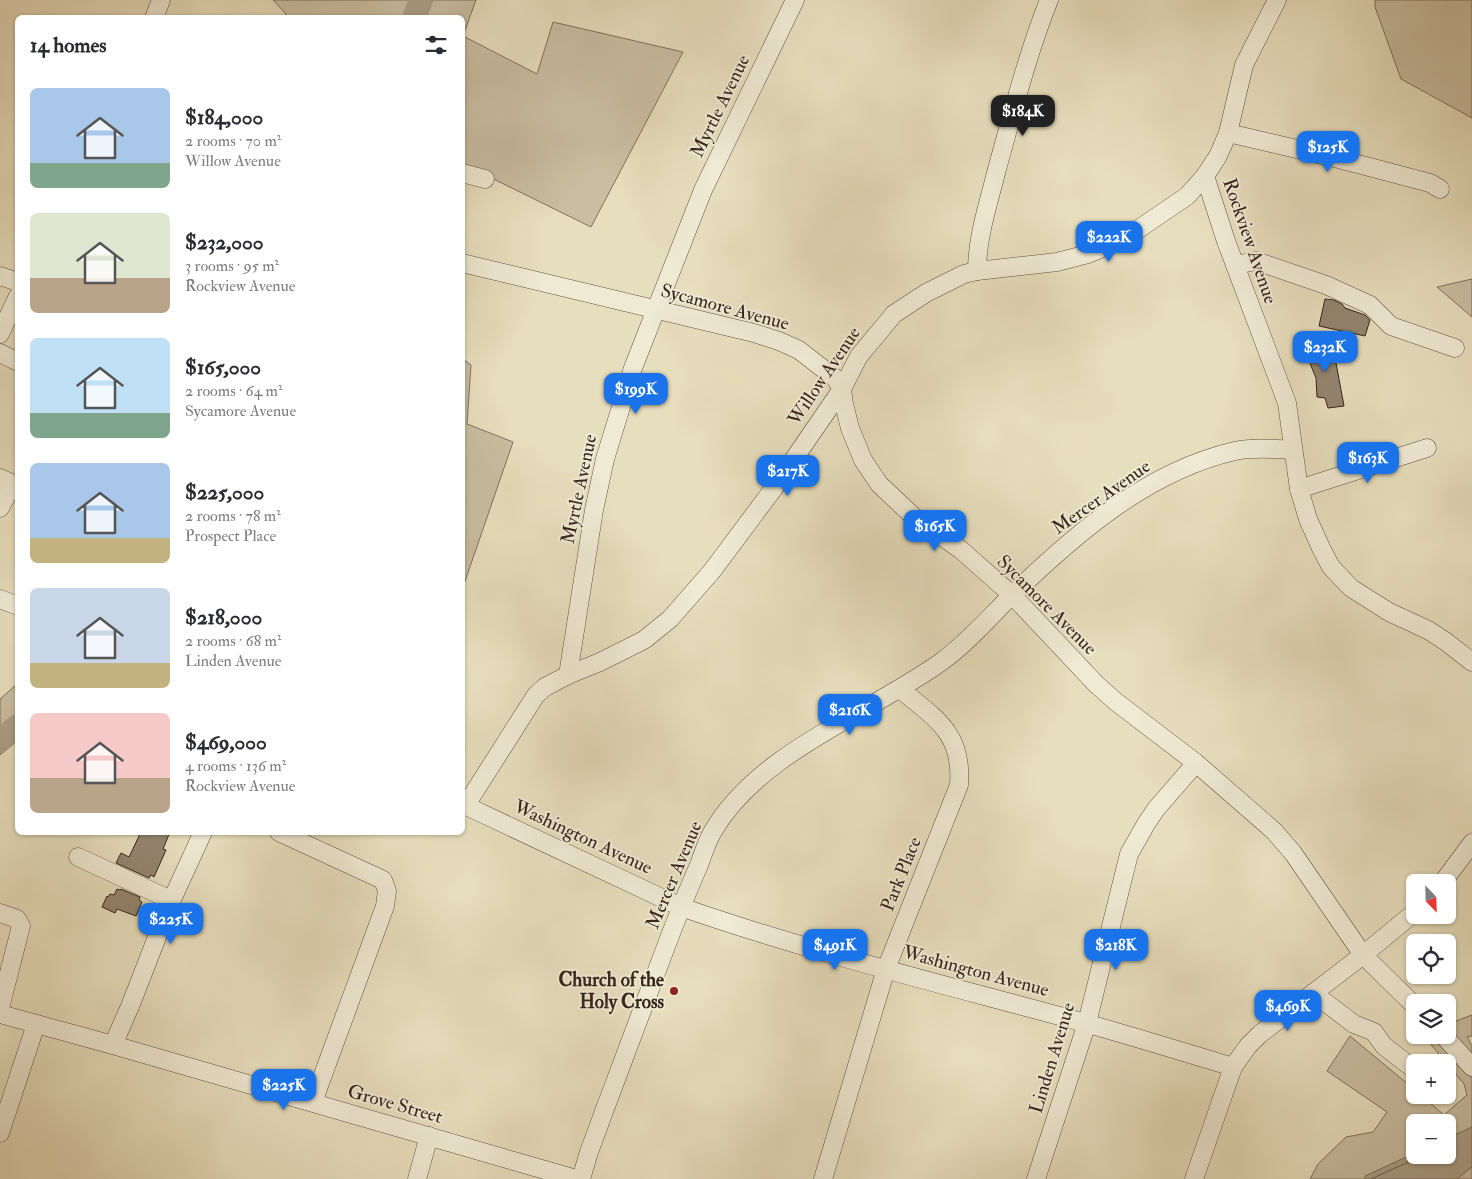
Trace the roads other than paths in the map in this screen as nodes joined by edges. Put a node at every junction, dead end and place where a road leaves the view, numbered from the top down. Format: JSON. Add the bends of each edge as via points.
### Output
{"nodes":[{"id":1,"x":160,"y":0,"type":"edge"},
{"id":2,"x":795,"y":0,"type":"edge"},
{"id":3,"x":1049,"y":0,"type":"edge"},
{"id":4,"x":1277,"y":0,"type":"edge"},
{"id":5,"x":155,"y":15,"type":"edge"},
{"id":6,"x":1228,"y":133,"type":"junction"},
{"id":7,"x":465,"y":174,"type":"edge"},
{"id":8,"x":1205,"y":176,"type":"junction"},
{"id":9,"x":485,"y":179,"type":"dead end"},
{"id":10,"x":1440,"y":189,"type":"dead end"},
{"id":11,"x":465,"y":264,"type":"edge"},
{"id":12,"x":1235,"y":265,"type":"junction"},
{"id":13,"x":977,"y":271,"type":"junction"},
{"id":14,"x":0,"y":276,"type":"edge"},
{"id":15,"x":15,"y":281,"type":"edge"},
{"id":16,"x":15,"y":302,"type":"edge"},
{"id":17,"x":657,"y":310,"type":"junction"},
{"id":18,"x":0,"y":334,"type":"edge"},
{"id":19,"x":1455,"y":348,"type":"dead end"},
{"id":20,"x":0,"y":353,"type":"edge"},
{"id":21,"x":15,"y":360,"type":"edge"},
{"id":22,"x":842,"y":389,"type":"junction"},
{"id":23,"x":1427,"y":448,"type":"dead end"},
{"id":24,"x":1293,"y":450,"type":"junction"},
{"id":25,"x":0,"y":478,"type":"edge"},
{"id":26,"x":1299,"y":489,"type":"junction"},
{"id":27,"x":0,"y":508,"type":"edge"},
{"id":28,"x":1012,"y":596,"type":"junction"},
{"id":29,"x":0,"y":599,"type":"edge"},
{"id":30,"x":15,"y":605,"type":"edge"},
{"id":31,"x":1472,"y":662,"type":"edge"},
{"id":32,"x":568,"y":675,"type":"junction"},
{"id":33,"x":900,"y":689,"type":"junction"},
{"id":34,"x":1196,"y":763,"type":"junction"},
{"id":35,"x":465,"y":803,"type":"edge"},
{"id":36,"x":465,"y":805,"type":"edge"},
{"id":37,"x":202,"y":835,"type":"edge"},
{"id":38,"x":286,"y":835,"type":"edge"},
{"id":39,"x":1472,"y":843,"type":"edge"},
{"id":40,"x":78,"y":857,"type":"dead end"},
{"id":41,"x":1449,"y":874,"type":"edge"},
{"id":42,"x":171,"y":900,"type":"junction"},
{"id":43,"x":681,"y":907,"type":"junction"},
{"id":44,"x":0,"y":913,"type":"edge"},
{"id":45,"x":1406,"y":919,"type":"edge"},
{"id":46,"x":1363,"y":955,"type":"junction"},
{"id":47,"x":886,"y":969,"type":"junction"},
{"id":48,"x":1313,"y":993,"type":"junction"},
{"id":49,"x":1406,"y":997,"type":"edge"},
{"id":50,"x":0,"y":1008,"type":"edge"},
{"id":51,"x":0,"y":1014,"type":"edge"},
{"id":52,"x":1087,"y":1023,"type":"junction"},
{"id":53,"x":36,"y":1024,"type":"junction"},
{"id":54,"x":1451,"y":1044,"type":"edge"},
{"id":55,"x":113,"y":1045,"type":"junction"},
{"id":56,"x":1406,"y":1063,"type":"edge"},
{"id":57,"x":1234,"y":1067,"type":"junction"},
{"id":58,"x":1472,"y":1067,"type":"edge"},
{"id":59,"x":313,"y":1102,"type":"junction"},
{"id":60,"x":0,"y":1133,"type":"edge"},
{"id":61,"x":428,"y":1136,"type":"junction"},
{"id":62,"x":417,"y":1179,"type":"edge"},
{"id":63,"x":576,"y":1179,"type":"edge"},
{"id":64,"x":581,"y":1179,"type":"edge"},
{"id":65,"x":822,"y":1179,"type":"edge"},
{"id":66,"x":1036,"y":1179,"type":"edge"},
{"id":67,"x":1194,"y":1179,"type":"edge"}],
"edges":[{"from":1,"to":5,"type":"street"},
{"from":2,"to":17,"type":"street","name":"Myrtle Avenue","via":[[703,190]]},
{"from":3,"to":13,"type":"street","via":[[1036,32],[984,219]]},
{"from":4,"to":6,"type":"street","name":"Rockview Avenue","via":[[1244,64]]},
{"from":6,"to":8,"type":"street","name":"Rockview Avenue"},
{"from":6,"to":10,"type":"street","via":[[1430,183]]},
{"from":7,"to":9,"type":"street"},
{"from":8,"to":12,"type":"street","name":"Rockview Avenue"},
{"from":8,"to":13,"type":"street","name":"Willow Avenue","via":[[1187,196],[1124,239],[1088,254],[1057,262]]},
{"from":11,"to":17,"type":"street","name":"Sycamore Avenue"},
{"from":12,"to":19,"type":"street","via":[[1256,261],[1326,286],[1370,305],[1391,326]]},
{"from":12,"to":24,"type":"street","name":"Rockview Avenue","via":[[1287,403]]},
{"from":13,"to":22,"type":"street","name":"Willow Avenue","via":[[926,293],[894,314],[859,356]]},
{"from":14,"to":15,"type":"street"},
{"from":16,"to":18,"type":"street"},
{"from":17,"to":22,"type":"street","name":"Sycamore Avenue","via":[[779,341],[798,350],[835,378]]},
{"from":17,"to":32,"type":"street","name":"Myrtle Avenue","via":[[633,368],[605,459]]},
{"from":20,"to":21,"type":"street"},
{"from":22,"to":28,"type":"street","name":"Sycamore Avenue","via":[[850,428],[863,460],[879,484],[913,516],[961,550]]},
{"from":22,"to":32,"type":"street","name":"Willow Avenue","via":[[712,571],[670,619],[644,640]]},
{"from":23,"to":26,"type":"street"},
{"from":24,"to":26,"type":"street","name":"Rockview Avenue"},
{"from":24,"to":28,"type":"street","name":"Mercer Avenue","via":[[1237,450],[1197,462],[1163,478],[1092,524]]},
{"from":25,"to":27,"type":"street","via":[[11,483]]},
{"from":26,"to":31,"type":"street","name":"Rockview Avenue","via":[[1321,548],[1332,567],[1351,588],[1446,641]]},
{"from":28,"to":33,"type":"street","name":"Mercer Avenue","via":[[943,660]]},
{"from":28,"to":34,"type":"street","name":"Sycamore Avenue","via":[[1096,684]]},
{"from":29,"to":30,"type":"street"},
{"from":32,"to":35,"type":"street","via":[[536,696]]},
{"from":33,"to":43,"type":"street","name":"Mercer Avenue","via":[[806,744],[763,775],[731,805],[713,832]]},
{"from":33,"to":47,"type":"street","name":"Park Place","via":[[943,724],[954,743],[960,772],[959,785]]},
{"from":34,"to":46,"type":"street","name":"Sycamore Avenue","via":[[1274,831],[1293,853]]},
{"from":34,"to":52,"type":"street","name":"Linden Avenue","via":[[1156,809],[1129,854]]},
{"from":36,"to":43,"type":"street","name":"Washington Avenue"},
{"from":37,"to":42,"type":"street"},
{"from":38,"to":59,"type":"street","via":[[383,880],[387,890],[385,906]]},
{"from":39,"to":41,"type":"street"},
{"from":40,"to":42,"type":"street"},
{"from":42,"to":55,"type":"street"},
{"from":43,"to":47,"type":"street","name":"Washington Avenue"},
{"from":43,"to":64,"type":"street","name":"Mercer Avenue"},
{"from":44,"to":50,"type":"street","via":[[16,919],[21,926]]},
{"from":45,"to":46,"type":"street"},
{"from":46,"to":48,"type":"street"},
{"from":46,"to":49,"type":"street","name":"Sycamore Avenue"},
{"from":47,"to":52,"type":"street","name":"Washington Avenue"},
{"from":47,"to":65,"type":"street","name":"Park Place"},
{"from":48,"to":56,"type":"street","via":[[1354,1024],[1374,1032],[1384,1046]]},
{"from":48,"to":57,"type":"street","via":[[1260,1034]]},
{"from":51,"to":53,"type":"street","name":"Grove Street"},
{"from":52,"to":57,"type":"street","name":"Washington Avenue"},
{"from":52,"to":66,"type":"street","name":"Linden Avenue"},
{"from":53,"to":55,"type":"street","name":"Grove Street"},
{"from":53,"to":60,"type":"street"},
{"from":54,"to":58,"type":"street"},
{"from":55,"to":59,"type":"street","name":"Grove Street"},
{"from":57,"to":67,"type":"street"},
{"from":59,"to":61,"type":"street","name":"Grove Street"},
{"from":61,"to":62,"type":"street"},
{"from":61,"to":63,"type":"street","name":"Grove Street"}]}
